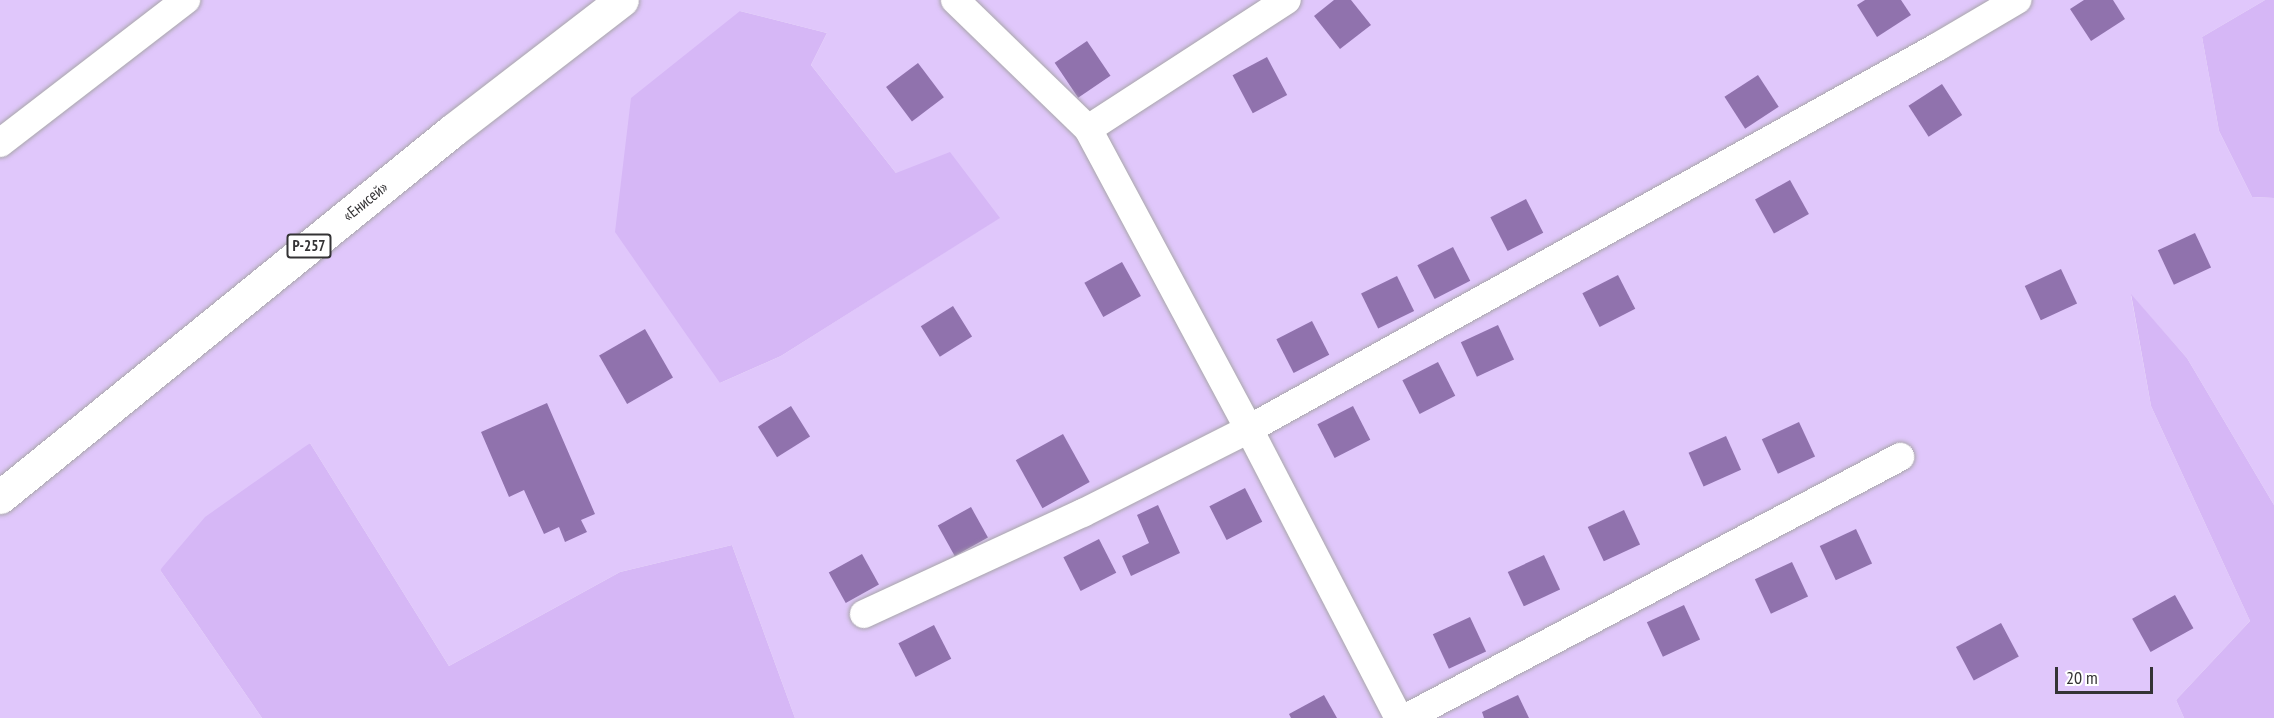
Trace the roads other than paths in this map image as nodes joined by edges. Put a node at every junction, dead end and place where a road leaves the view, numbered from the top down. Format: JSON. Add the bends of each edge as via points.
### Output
{"nodes":[{"id":1,"x":186,"y":0,"type":"edge"},
{"id":2,"x":622,"y":0,"type":"edge"},
{"id":3,"x":955,"y":0,"type":"edge"},
{"id":4,"x":1287,"y":0,"type":"edge"},
{"id":5,"x":2017,"y":0,"type":"edge"},
{"id":6,"x":1088,"y":129,"type":"junction"},
{"id":7,"x":0,"y":143,"type":"edge"},
{"id":8,"x":1249,"y":429,"type":"junction"},
{"id":9,"x":1900,"y":457,"type":"dead end"},
{"id":10,"x":0,"y":497,"type":"edge"},
{"id":11,"x":864,"y":614,"type":"dead end"},
{"id":12,"x":1399,"y":718,"type":"edge"},
{"id":13,"x":1406,"y":718,"type":"edge"}],
"edges":[{"from":1,"to":7,"type":"street"},
{"from":2,"to":10,"type":"highway","name":"«Енисей»","number":"Р-257","via":[[453,130]]},
{"from":3,"to":6,"type":"street"},
{"from":4,"to":6,"type":"street"},
{"from":5,"to":8,"type":"street"},
{"from":6,"to":8,"type":"street"},
{"from":8,"to":11,"type":"street","via":[[1083,513]]},
{"from":8,"to":12,"type":"street"},
{"from":9,"to":13,"type":"street"}]}
